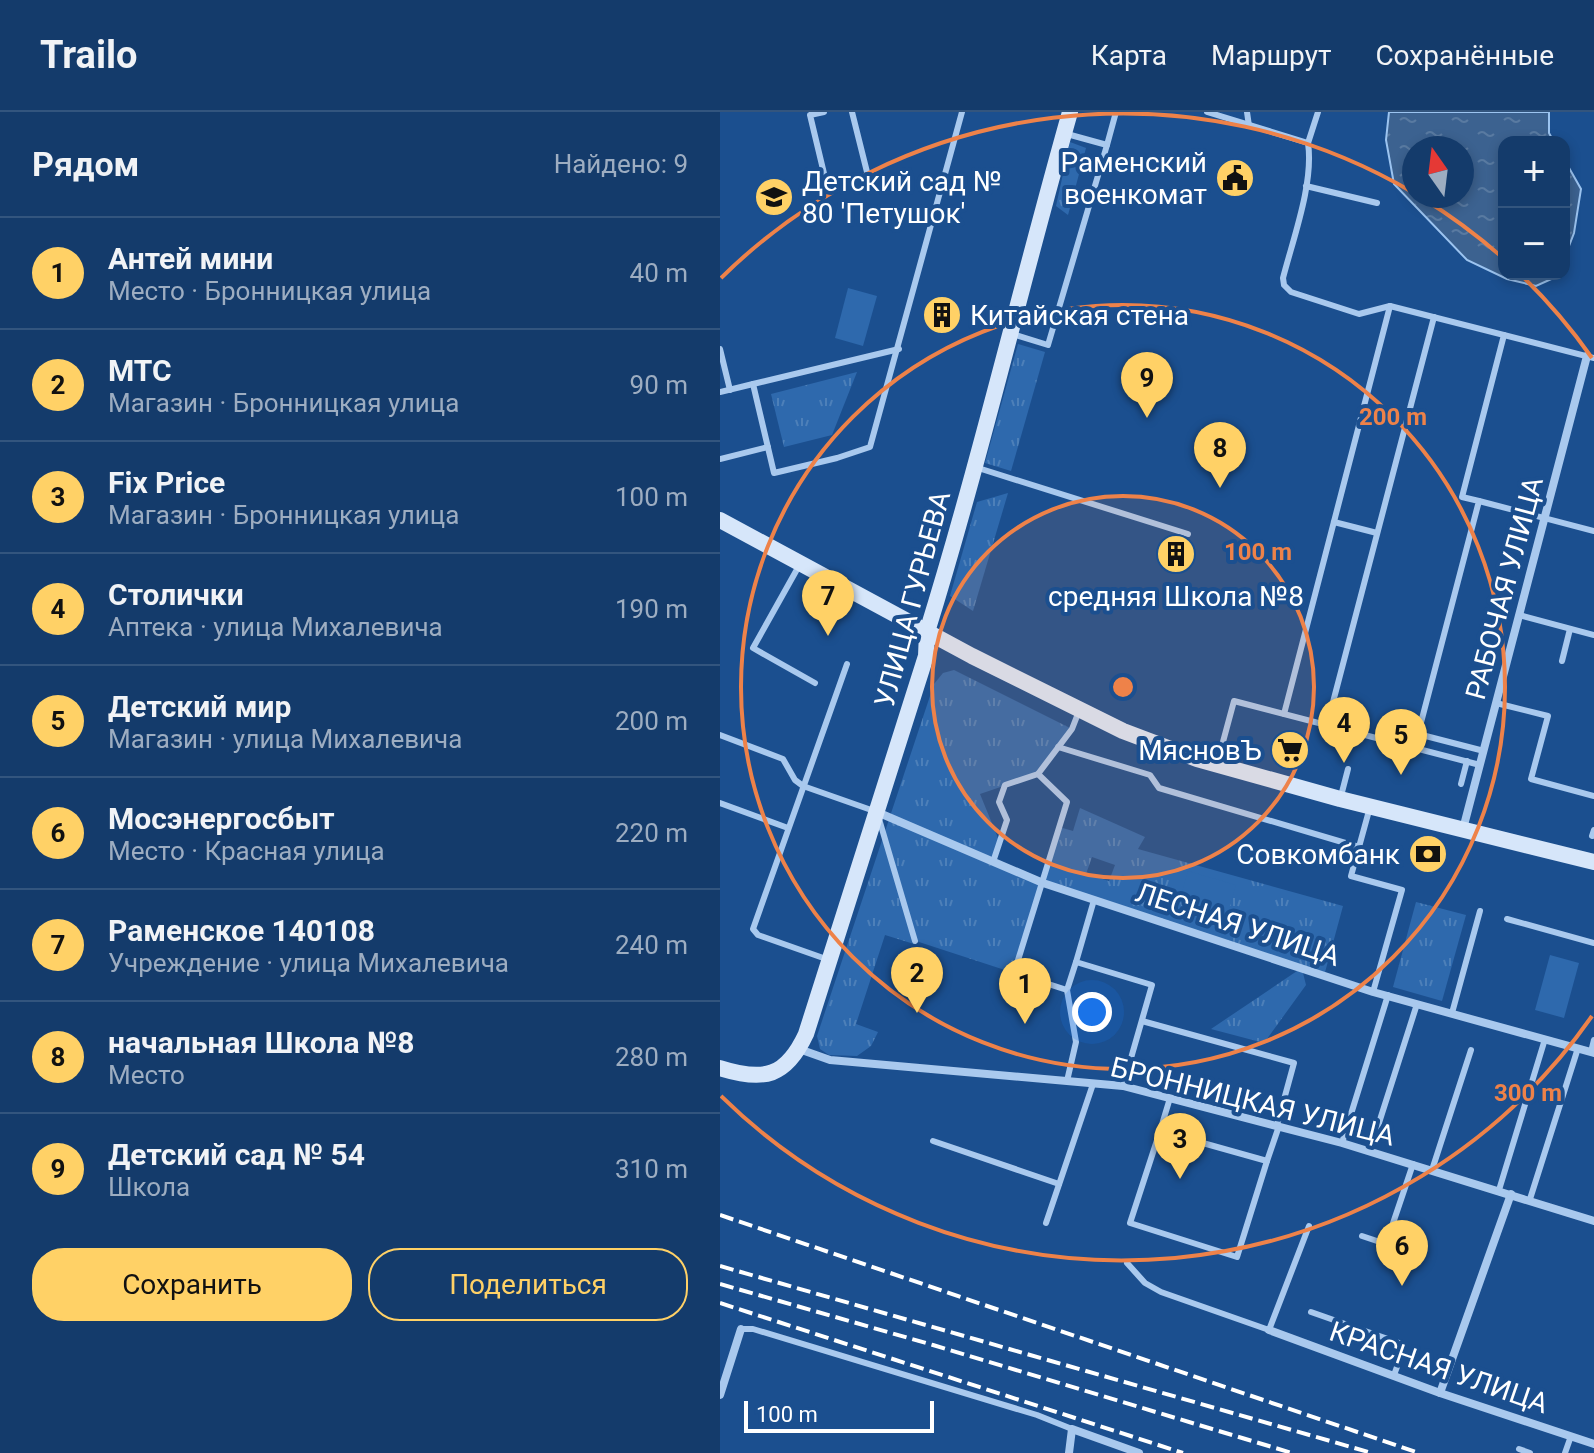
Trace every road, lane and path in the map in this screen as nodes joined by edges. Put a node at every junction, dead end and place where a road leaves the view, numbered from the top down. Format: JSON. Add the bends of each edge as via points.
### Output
{"nodes":[{"id":1,"x":824,"y":112,"type":"edge"},
{"id":2,"x":852,"y":112,"type":"edge"},
{"id":3,"x":962,"y":112,"type":"edge"},
{"id":4,"x":1070,"y":112,"type":"edge"},
{"id":5,"x":1116,"y":112,"type":"edge"},
{"id":6,"x":1207,"y":112,"type":"edge"},
{"id":7,"x":1247,"y":112,"type":"edge"},
{"id":8,"x":1318,"y":112,"type":"edge"},
{"id":9,"x":1249,"y":126,"type":"junction"},
{"id":10,"x":1064,"y":133,"type":"junction"},
{"id":11,"x":1308,"y":143,"type":"junction"},
{"id":12,"x":1107,"y":145,"type":"junction"},
{"id":13,"x":1306,"y":186,"type":"junction"},
{"id":14,"x":1377,"y":203,"type":"dead end"},
{"id":15,"x":1390,"y":306,"type":"junction"},
{"id":16,"x":1434,"y":317,"type":"junction"},
{"id":17,"x":1008,"y":333,"type":"junction"},
{"id":18,"x":1504,"y":335,"type":"junction"},
{"id":19,"x":720,"y":349,"type":"edge"},
{"id":20,"x":899,"y":349,"type":"junction"},
{"id":21,"x":1590,"y":357,"type":"edge"},
{"id":22,"x":753,"y":384,"type":"junction"},
{"id":23,"x":730,"y":390,"type":"junction"},
{"id":24,"x":720,"y":392,"type":"edge"},
{"id":25,"x":768,"y":447,"type":"junction"},
{"id":26,"x":720,"y":459,"type":"edge"},
{"id":27,"x":975,"y":467,"type":"junction"},
{"id":28,"x":1479,"y":501,"type":"junction"},
{"id":29,"x":1544,"y":518,"type":"junction"},
{"id":30,"x":720,"y":520,"type":"edge"},
{"id":31,"x":1334,"y":522,"type":"junction"},
{"id":32,"x":1594,"y":531,"type":"edge"},
{"id":33,"x":1377,"y":533,"type":"junction"},
{"id":34,"x":1188,"y":534,"type":"dead end"},
{"id":35,"x":800,"y":564,"type":"junction"},
{"id":36,"x":1519,"y":615,"type":"junction"},
{"id":37,"x":1570,"y":629,"type":"junction"},
{"id":38,"x":927,"y":632,"type":"junction"},
{"id":39,"x":1594,"y":635,"type":"edge"},
{"id":40,"x":1562,"y":661,"type":"dead end"},
{"id":41,"x":847,"y":664,"type":"dead end"},
{"id":42,"x":815,"y":683,"type":"dead end"},
{"id":43,"x":1496,"y":703,"type":"junction"},
{"id":44,"x":1079,"y":711,"type":"junction"},
{"id":45,"x":1284,"y":714,"type":"junction"},
{"id":46,"x":1327,"y":725,"type":"junction"},
{"id":47,"x":1357,"y":733,"type":"junction"},
{"id":48,"x":720,"y":735,"type":"edge"},
{"id":49,"x":1354,"y":744,"type":"dead end"},
{"id":50,"x":1058,"y":747,"type":"junction"},
{"id":51,"x":1484,"y":751,"type":"junction"},
{"id":52,"x":1467,"y":761,"type":"junction"},
{"id":53,"x":1217,"y":764,"type":"junction"},
{"id":54,"x":1480,"y":765,"type":"junction"},
{"id":55,"x":1348,"y":769,"type":"dead end"},
{"id":56,"x":1038,"y":774,"type":"junction"},
{"id":57,"x":1461,"y":784,"type":"dead end"},
{"id":58,"x":803,"y":786,"type":"junction"},
{"id":59,"x":1594,"y":796,"type":"edge"},
{"id":60,"x":1340,"y":799,"type":"junction"},
{"id":61,"x":720,"y":803,"type":"edge"},
{"id":62,"x":1370,"y":807,"type":"junction"},
{"id":63,"x":877,"y":812,"type":"junction"},
{"id":64,"x":788,"y":828,"type":"junction"},
{"id":65,"x":1463,"y":830,"type":"junction"},
{"id":66,"x":1359,"y":847,"type":"junction"},
{"id":67,"x":993,"y":862,"type":"junction"},
{"id":68,"x":1594,"y":862,"type":"edge"},
{"id":69,"x":1043,"y":883,"type":"junction"},
{"id":70,"x":1094,"y":900,"type":"junction"},
{"id":71,"x":1480,"y":911,"type":"dead end"},
{"id":72,"x":1507,"y":919,"type":"dead end"},
{"id":73,"x":915,"y":941,"type":"dead end"},
{"id":74,"x":1594,"y":943,"type":"edge"},
{"id":75,"x":830,"y":960,"type":"junction"},
{"id":76,"x":1076,"y":962,"type":"junction"},
{"id":77,"x":1067,"y":990,"type":"junction"},
{"id":78,"x":1373,"y":992,"type":"junction"},
{"id":79,"x":1388,"y":995,"type":"junction"},
{"id":80,"x":1417,"y":1004,"type":"junction"},
{"id":81,"x":1452,"y":1013,"type":"junction"},
{"id":82,"x":1142,"y":1021,"type":"junction"},
{"id":83,"x":1545,"y":1039,"type":"junction"},
{"id":84,"x":1594,"y":1040,"type":"edge"},
{"id":85,"x":1578,"y":1048,"type":"junction"},
{"id":86,"x":799,"y":1049,"type":"junction"},
{"id":87,"x":1471,"y":1050,"type":"dead end"},
{"id":88,"x":1592,"y":1052,"type":"edge"},
{"id":89,"x":720,"y":1068,"type":"edge"},
{"id":90,"x":1067,"y":1081,"type":"junction"},
{"id":91,"x":1093,"y":1084,"type":"junction"},
{"id":92,"x":1123,"y":1086,"type":"junction"},
{"id":93,"x":1170,"y":1098,"type":"junction"},
{"id":94,"x":1278,"y":1125,"type":"junction"},
{"id":95,"x":1160,"y":1131,"type":"junction"},
{"id":96,"x":933,"y":1141,"type":"dead end"},
{"id":97,"x":1342,"y":1143,"type":"junction"},
{"id":98,"x":1370,"y":1151,"type":"junction"},
{"id":99,"x":1267,"y":1161,"type":"junction"},
{"id":100,"x":1413,"y":1164,"type":"junction"},
{"id":101,"x":1432,"y":1170,"type":"junction"},
{"id":102,"x":1059,"y":1184,"type":"junction"},
{"id":103,"x":1499,"y":1190,"type":"junction"},
{"id":104,"x":1511,"y":1194,"type":"junction"},
{"id":105,"x":1530,"y":1199,"type":"junction"},
{"id":106,"x":1594,"y":1221,"type":"edge"},
{"id":107,"x":1046,"y":1223,"type":"dead end"},
{"id":108,"x":1309,"y":1226,"type":"dead end"},
{"id":109,"x":1362,"y":1236,"type":"dead end"},
{"id":110,"x":1386,"y":1244,"type":"junction"},
{"id":111,"x":1418,"y":1254,"type":"dead end"},
{"id":112,"x":1127,"y":1263,"type":"dead end"},
{"id":113,"x":1311,"y":1312,"type":"dead end"},
{"id":114,"x":741,"y":1329,"type":"joint"},
{"id":115,"x":1269,"y":1330,"type":"junction"},
{"id":116,"x":1394,"y":1375,"type":"junction"},
{"id":117,"x":1440,"y":1393,"type":"junction"},
{"id":118,"x":720,"y":1395,"type":"edge"},
{"id":119,"x":1072,"y":1429,"type":"junction"},
{"id":120,"x":1571,"y":1436,"type":"junction"},
{"id":121,"x":1594,"y":1444,"type":"edge"},
{"id":122,"x":1519,"y":1449,"type":"dead end"},
{"id":123,"x":1069,"y":1453,"type":"edge"},
{"id":124,"x":1139,"y":1453,"type":"edge"},
{"id":125,"x":1530,"y":1453,"type":"edge"},
{"id":126,"x":1565,"y":1453,"type":"edge"}],
"edges":[{"from":1,"to":2,"type":"lane","via":[[810,115],[827,186],[868,176]]},
{"from":3,"to":20,"type":"lane"},
{"from":4,"to":10,"type":"main road","name":"УЛИЦА ГУРЬЕВА"},
{"from":5,"to":12,"type":"lane"},
{"from":6,"to":9,"type":"lane"},
{"from":7,"to":9,"type":"lane"},
{"from":8,"to":11,"type":"lane"},
{"from":9,"to":11,"type":"lane"},
{"from":10,"to":12,"type":"lane"},
{"from":10,"to":17,"type":"main road","name":"УЛИЦА ГУРЬЕВА"},
{"from":11,"to":13,"type":"lane"},
{"from":12,"to":17,"type":"lane","via":[[1048,345]]},
{"from":13,"to":14,"type":"lane"},
{"from":13,"to":15,"type":"lane","via":[[1284,285],[1291,292],[1359,314]]},
{"from":15,"to":16,"type":"lane"},
{"from":15,"to":31,"type":"lane"},
{"from":16,"to":18,"type":"lane"},
{"from":16,"to":33,"type":"lane"},
{"from":17,"to":27,"type":"main road","name":"УЛИЦА ГУРЬЕВА"},
{"from":18,"to":21,"type":"lane"},
{"from":18,"to":28,"type":"lane","via":[[1462,497]]},
{"from":19,"to":23,"type":"lane"},
{"from":20,"to":22,"type":"lane"},
{"from":20,"to":25,"type":"lane","via":[[870,447],[774,473]]},
{"from":21,"to":29,"type":"street","name":"РАБОЧАЯ УЛИЦА"},
{"from":22,"to":23,"type":"lane"},
{"from":22,"to":25,"type":"lane"},
{"from":23,"to":24,"type":"lane"},
{"from":25,"to":26,"type":"lane"},
{"from":27,"to":34,"type":"lane"},
{"from":27,"to":38,"type":"main road","name":"УЛИЦА ГУРЬЕВА"},
{"from":28,"to":29,"type":"lane"},
{"from":28,"to":51,"type":"lane","via":[[1418,734]]},
{"from":29,"to":32,"type":"lane"},
{"from":29,"to":36,"type":"street","name":"РАБОЧАЯ УЛИЦА"},
{"from":30,"to":35,"type":"main road"},
{"from":31,"to":33,"type":"lane"},
{"from":31,"to":45,"type":"lane"},
{"from":33,"to":46,"type":"lane"},
{"from":35,"to":38,"type":"main road"},
{"from":35,"to":42,"type":"lane","via":[[753,648]]},
{"from":36,"to":37,"type":"lane"},
{"from":36,"to":43,"type":"street","name":"РАБОЧАЯ УЛИЦА"},
{"from":37,"to":39,"type":"lane"},
{"from":37,"to":40,"type":"lane"},
{"from":38,"to":44,"type":"main road"},
{"from":38,"to":63,"type":"main road","name":"УЛИЦА ГУРЬЕВА","via":[[926,656]]},
{"from":41,"to":58,"type":"lane"},
{"from":43,"to":51,"type":"street","name":"РАБОЧАЯ УЛИЦА"},
{"from":43,"to":59,"type":"lane","via":[[1548,716],[1531,779]]},
{"from":44,"to":50,"type":"lane"},
{"from":44,"to":53,"type":"main road"},
{"from":45,"to":46,"type":"lane"},
{"from":45,"to":53,"type":"lane","via":[[1234,701]]},
{"from":46,"to":47,"type":"lane"},
{"from":47,"to":49,"type":"lane"},
{"from":47,"to":52,"type":"lane"},
{"from":48,"to":58,"type":"lane","via":[[783,759]]},
{"from":50,"to":56,"type":"lane"},
{"from":50,"to":66,"type":"lane","via":[[1150,775],[1159,788]]},
{"from":51,"to":54,"type":"street","name":"РАБОЧАЯ УЛИЦА"},
{"from":52,"to":54,"type":"lane"},
{"from":52,"to":57,"type":"lane"},
{"from":53,"to":60,"type":"main road"},
{"from":54,"to":65,"type":"street","name":"РАБОЧАЯ УЛИЦА"},
{"from":55,"to":60,"type":"lane"},
{"from":56,"to":67,"type":"lane","via":[[1005,785],[999,802],[1007,820]]},
{"from":56,"to":69,"type":"lane","via":[[1067,802]]},
{"from":58,"to":63,"type":"lane"},
{"from":58,"to":64,"type":"lane"},
{"from":60,"to":62,"type":"main road"},
{"from":61,"to":64,"type":"lane"},
{"from":62,"to":65,"type":"main road"},
{"from":62,"to":66,"type":"lane"},
{"from":63,"to":67,"type":"street","name":"ЛЕСНАЯ УЛИЦА"},
{"from":63,"to":73,"type":"lane"},
{"from":63,"to":75,"type":"main road","name":"УЛИЦА ГУРЬЕВА"},
{"from":64,"to":75,"type":"lane","via":[[753,931]]},
{"from":65,"to":68,"type":"main road"},
{"from":66,"to":78,"type":"lane","via":[[1351,876],[1402,890]]},
{"from":67,"to":69,"type":"street","name":"ЛЕСНАЯ УЛИЦА"},
{"from":69,"to":70,"type":"street","name":"ЛЕСНАЯ УЛИЦА"},
{"from":69,"to":77,"type":"lane","via":[[1014,973]]},
{"from":70,"to":76,"type":"lane"},
{"from":70,"to":78,"type":"street","name":"ЛЕСНАЯ УЛИЦА"},
{"from":71,"to":81,"type":"lane"},
{"from":72,"to":74,"type":"lane"},
{"from":75,"to":86,"type":"main road","name":"УЛИЦА ГУРЬЕВА"},
{"from":76,"to":77,"type":"lane"},
{"from":76,"to":82,"type":"lane","via":[[1152,985]]},
{"from":77,"to":90,"type":"lane","via":[[1076,1042]]},
{"from":78,"to":79,"type":"street","name":"ЛЕСНАЯ УЛИЦА"},
{"from":79,"to":80,"type":"street","name":"ЛЕСНАЯ УЛИЦА"},
{"from":79,"to":97,"type":"lane"},
{"from":80,"to":81,"type":"street","name":"ЛЕСНАЯ УЛИЦА"},
{"from":80,"to":98,"type":"lane"},
{"from":81,"to":83,"type":"street","name":"ЛЕСНАЯ УЛИЦА"},
{"from":82,"to":92,"type":"lane"},
{"from":82,"to":94,"type":"lane","via":[[1294,1063]]},
{"from":83,"to":85,"type":"street","name":"ЛЕСНАЯ УЛИЦА"},
{"from":83,"to":103,"type":"lane"},
{"from":84,"to":88,"type":"lane"},
{"from":85,"to":88,"type":"street","name":"ЛЕСНАЯ УЛИЦА"},
{"from":85,"to":105,"type":"lane"},
{"from":86,"to":89,"type":"main road","via":[[783,1068],[763,1075]]},
{"from":86,"to":90,"type":"street","name":"БРОННИЦКАЯ УЛИЦА","via":[[830,1060]]},
{"from":87,"to":101,"type":"lane"},
{"from":90,"to":91,"type":"street","name":"БРОННИЦКАЯ УЛИЦА"},
{"from":91,"to":92,"type":"street","name":"БРОННИЦКАЯ УЛИЦА"},
{"from":91,"to":102,"type":"lane"},
{"from":92,"to":93,"type":"street","name":"БРОННИЦКАЯ УЛИЦА"},
{"from":93,"to":94,"type":"street","name":"БРОННИЦКАЯ УЛИЦА"},
{"from":93,"to":95,"type":"lane"},
{"from":94,"to":97,"type":"street","name":"БРОННИЦКАЯ УЛИЦА"},
{"from":94,"to":99,"type":"lane"},
{"from":95,"to":99,"type":"lane"},
{"from":95,"to":99,"type":"lane","via":[[1130,1223],[1237,1257]]},
{"from":96,"to":102,"type":"lane"},
{"from":97,"to":98,"type":"street","name":"БРОННИЦКАЯ УЛИЦА"},
{"from":98,"to":100,"type":"street","name":"БРОННИЦКАЯ УЛИЦА"},
{"from":100,"to":101,"type":"street","name":"БРОННИЦКАЯ УЛИЦА"},
{"from":100,"to":110,"type":"lane"},
{"from":101,"to":103,"type":"street","name":"БРОННИЦКАЯ УЛИЦА"},
{"from":102,"to":107,"type":"lane"},
{"from":103,"to":104,"type":"street","name":"БРОННИЦКАЯ УЛИЦА"},
{"from":104,"to":105,"type":"street","name":"БРОННИЦКАЯ УЛИЦА"},
{"from":104,"to":117,"type":"street"},
{"from":105,"to":106,"type":"street","name":"БРОННИЦКАЯ УЛИЦА"},
{"from":108,"to":115,"type":"lane"},
{"from":109,"to":110,"type":"lane"},
{"from":110,"to":111,"type":"lane"},
{"from":112,"to":115,"type":"lane","via":[[1161,1292]]},
{"from":113,"to":116,"type":"lane","via":[[1405,1345]]},
{"from":114,"to":118,"type":"street"},
{"from":114,"to":119,"type":"lane"},
{"from":115,"to":116,"type":"street","name":"КРАСНАЯ УЛИЦА"},
{"from":116,"to":117,"type":"street","name":"КРАСНАЯ УЛИЦА"},
{"from":117,"to":120,"type":"street","name":"КРАСНАЯ УЛИЦА"},
{"from":119,"to":123,"type":"street"},
{"from":119,"to":124,"type":"street"},
{"from":120,"to":121,"type":"street","name":"КРАСНАЯ УЛИЦА"},
{"from":120,"to":126,"type":"lane"},
{"from":122,"to":125,"type":"lane"}]}
